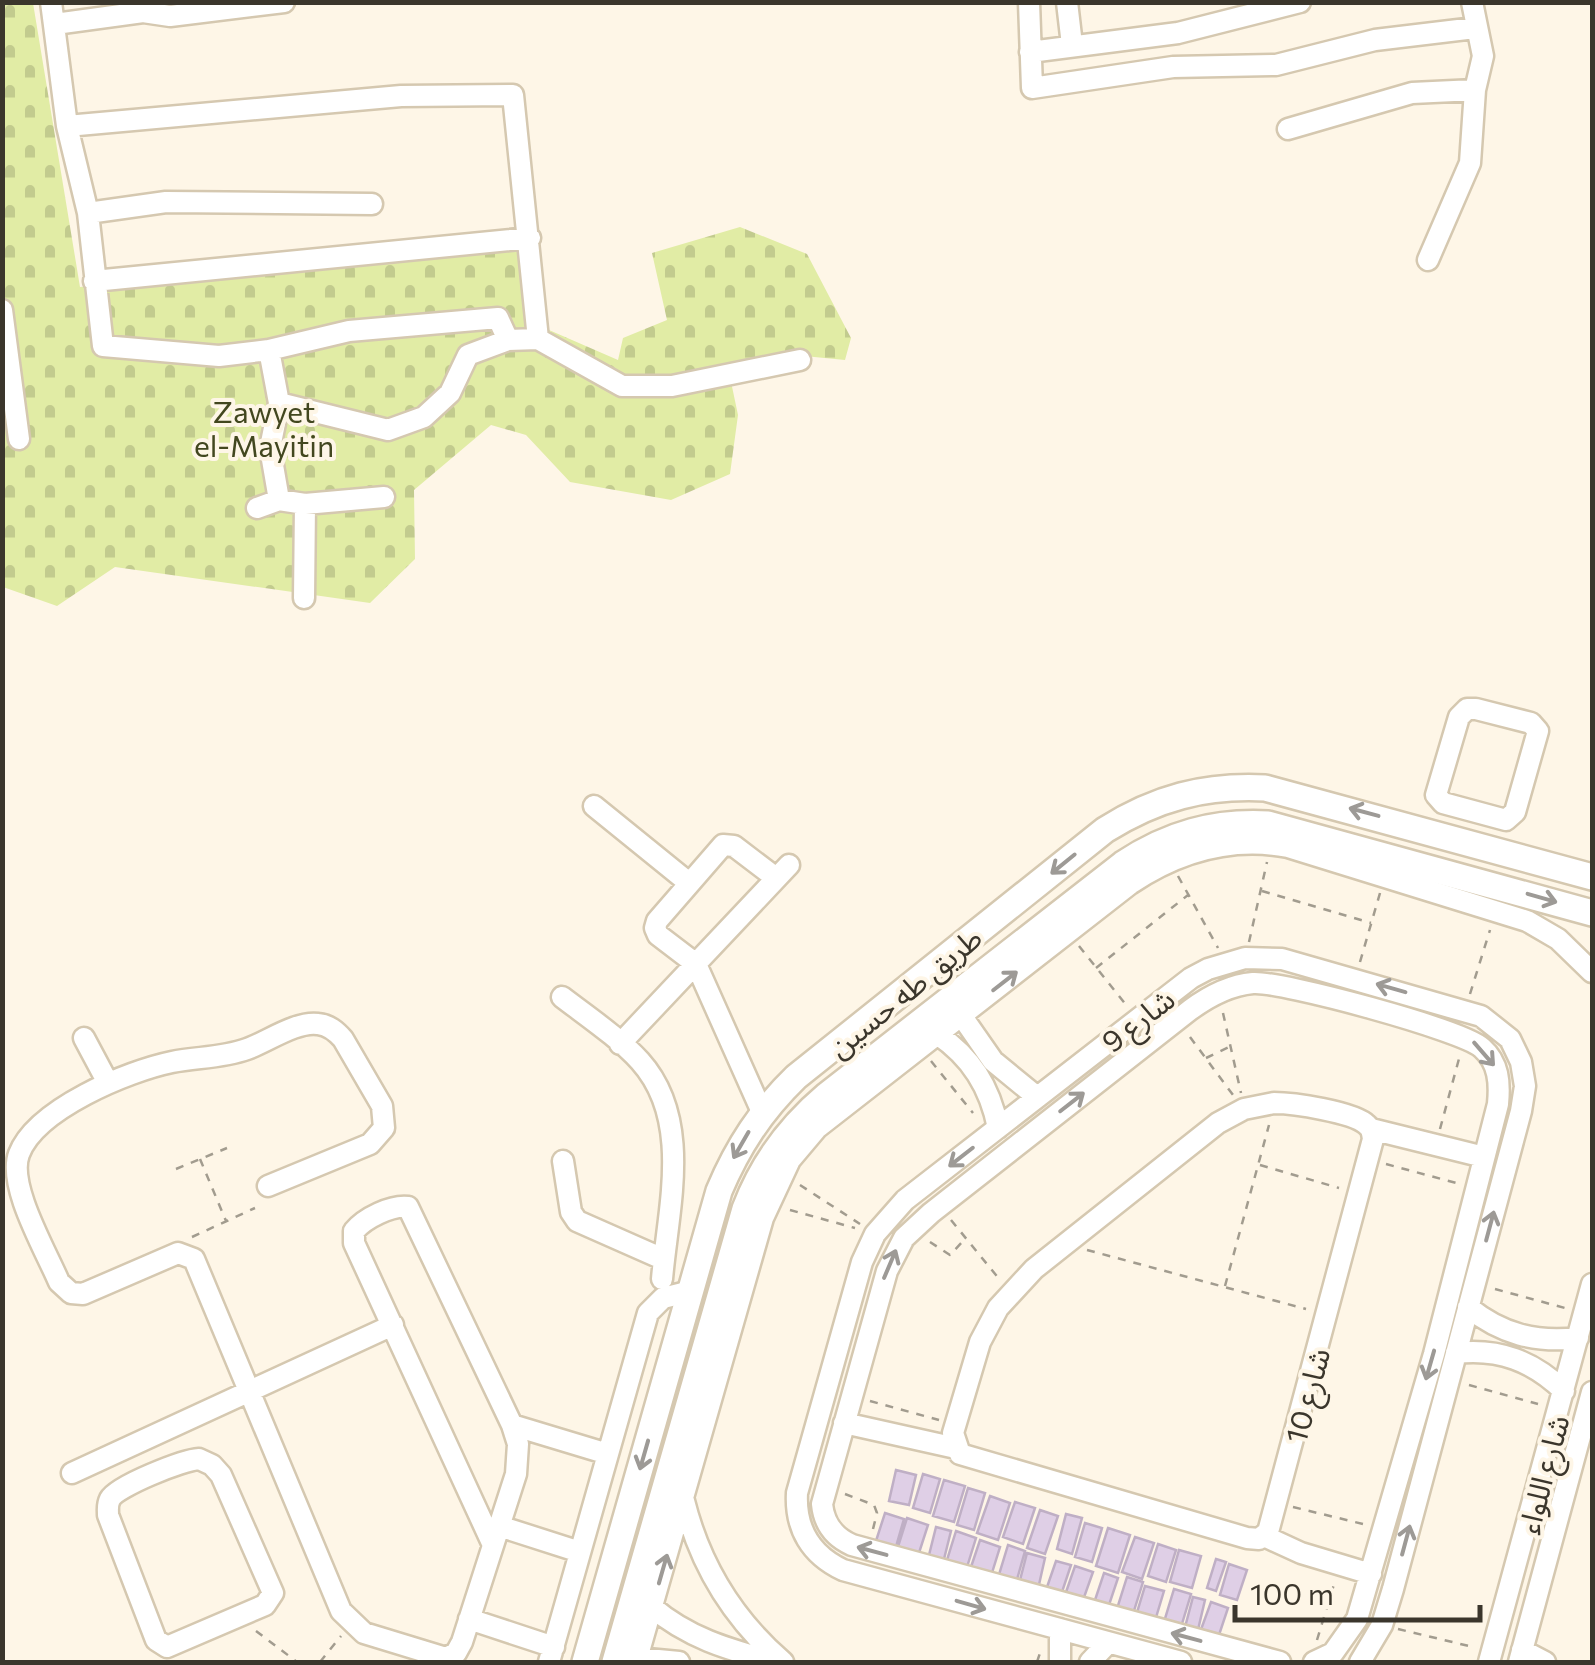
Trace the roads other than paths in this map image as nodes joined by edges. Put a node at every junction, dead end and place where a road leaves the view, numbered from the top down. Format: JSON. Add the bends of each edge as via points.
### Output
{"nodes":[{"id":1,"x":51,"y":2,"type":"edge"},
{"id":2,"x":284,"y":2,"type":"edge"},
{"id":3,"x":1029,"y":2,"type":"edge"},
{"id":4,"x":1067,"y":2,"type":"edge"},
{"id":5,"x":1300,"y":2,"type":"edge"},
{"id":6,"x":1472,"y":2,"type":"edge"},
{"id":7,"x":142,"y":7,"type":"edge"},
{"id":8,"x":55,"y":24,"type":"junction"},
{"id":9,"x":1475,"y":28,"type":"junction"},
{"id":10,"x":1072,"y":45,"type":"junction"},
{"id":11,"x":1030,"y":52,"type":"junction"},
{"id":12,"x":1475,"y":90,"type":"junction"},
{"id":13,"x":68,"y":126,"type":"junction"},
{"id":14,"x":1288,"y":129,"type":"dead end"},
{"id":15,"x":372,"y":204,"type":"dead end"},
{"id":16,"x":88,"y":213,"type":"junction"},
{"id":17,"x":530,"y":238,"type":"junction"},
{"id":18,"x":1428,"y":260,"type":"dead end"},
{"id":19,"x":94,"y":280,"type":"junction"},
{"id":20,"x":2,"y":310,"type":"edge"},
{"id":21,"x":538,"y":339,"type":"junction"},
{"id":22,"x":508,"y":340,"type":"junction"},
{"id":23,"x":269,"y":350,"type":"junction"},
{"id":24,"x":800,"y":360,"type":"dead end"},
{"id":25,"x":279,"y":403,"type":"junction"},
{"id":26,"x":19,"y":439,"type":"dead end"},
{"id":27,"x":384,"y":497,"type":"dead end"},
{"id":28,"x":280,"y":500,"type":"junction"},
{"id":29,"x":305,"y":504,"type":"junction"},
{"id":30,"x":257,"y":508,"type":"dead end"},
{"id":31,"x":304,"y":598,"type":"dead end"},
{"id":32,"x":1438,"y":798,"type":"junction"},
{"id":33,"x":594,"y":806,"type":"dead end"},
{"id":34,"x":1428,"y":830,"type":"junction"},
{"id":35,"x":1484,"y":846,"type":"junction"},
{"id":36,"x":1592,"y":876,"type":"edge"},
{"id":37,"x":1475,"y":880,"type":"junction"},
{"id":38,"x":689,"y":883,"type":"junction"},
{"id":39,"x":1592,"y":913,"type":"edge"},
{"id":40,"x":696,"y":964,"type":"junction"},
{"id":41,"x":1592,"y":972,"type":"edge"},
{"id":42,"x":562,"y":996,"type":"dead end"},
{"id":43,"x":964,"y":1005,"type":"junction"},
{"id":44,"x":937,"y":1034,"type":"junction"},
{"id":45,"x":84,"y":1038,"type":"dead end"},
{"id":46,"x":620,"y":1044,"type":"junction"},
{"id":47,"x":1096,"y":1050,"type":"junction"},
{"id":48,"x":879,"y":1067,"type":"junction"},
{"id":49,"x":1112,"y":1070,"type":"junction"},
{"id":50,"x":108,"y":1083,"type":"junction"},
{"id":51,"x":1037,"y":1097,"type":"junction"},
{"id":52,"x":762,"y":1112,"type":"junction"},
{"id":53,"x":1371,"y":1129,"type":"junction"},
{"id":54,"x":994,"y":1130,"type":"junction"},
{"id":55,"x":1484,"y":1157,"type":"junction"},
{"id":56,"x":563,"y":1161,"type":"dead end"},
{"id":57,"x":268,"y":1186,"type":"dead end"},
{"id":58,"x":1592,"y":1284,"type":"edge"},
{"id":59,"x":691,"y":1291,"type":"junction"},
{"id":60,"x":1468,"y":1307,"type":"junction"},
{"id":61,"x":846,"y":1318,"type":"junction"},
{"id":62,"x":871,"y":1324,"type":"junction"},
{"id":63,"x":393,"y":1325,"type":"junction"},
{"id":64,"x":1578,"y":1338,"type":"junction"},
{"id":65,"x":1456,"y":1353,"type":"junction"},
{"id":66,"x":250,"y":1391,"type":"junction"},
{"id":67,"x":1561,"y":1400,"type":"junction"},
{"id":68,"x":1591,"y":1405,"type":"edge"},
{"id":69,"x":844,"y":1423,"type":"junction"},
{"id":70,"x":512,"y":1425,"type":"junction"},
{"id":71,"x":168,"y":1429,"type":"junction"},
{"id":72,"x":956,"y":1448,"type":"junction"},
{"id":73,"x":608,"y":1454,"type":"junction"},
{"id":74,"x":1583,"y":1456,"type":"edge"},
{"id":75,"x":182,"y":1462,"type":"junction"},
{"id":76,"x":72,"y":1473,"type":"dead end"},
{"id":77,"x":673,"y":1496,"type":"junction"},
{"id":78,"x":496,"y":1535,"type":"junction"},
{"id":79,"x":1264,"y":1536,"type":"junction"},
{"id":80,"x":580,"y":1552,"type":"junction"},
{"id":81,"x":1520,"y":1555,"type":"junction"},
{"id":82,"x":1546,"y":1561,"type":"junction"},
{"id":83,"x":913,"y":1562,"type":"junction"},
{"id":84,"x":1371,"y":1574,"type":"junction"},
{"id":85,"x":906,"y":1587,"type":"junction"},
{"id":86,"x":1363,"y":1599,"type":"junction"},
{"id":87,"x":652,"y":1606,"type":"junction"},
{"id":88,"x":1385,"y":1615,"type":"junction"},
{"id":89,"x":469,"y":1618,"type":"junction"},
{"id":90,"x":1060,"y":1630,"type":"junction"},
{"id":91,"x":1108,"y":1643,"type":"junction"},
{"id":92,"x":461,"y":1652,"type":"edge"},
{"id":93,"x":1315,"y":1654,"type":"edge"},
{"id":94,"x":552,"y":1655,"type":"edge"},
{"id":95,"x":720,"y":1655,"type":"edge"},
{"id":96,"x":1520,"y":1656,"type":"edge"},
{"id":97,"x":1490,"y":1657,"type":"edge"},
{"id":98,"x":630,"y":1661,"type":"edge"},
{"id":99,"x":585,"y":1662,"type":"edge"},
{"id":100,"x":678,"y":1662,"type":"edge"},
{"id":101,"x":774,"y":1662,"type":"edge"},
{"id":102,"x":783,"y":1662,"type":"edge"},
{"id":103,"x":1060,"y":1662,"type":"edge"},
{"id":104,"x":1090,"y":1662,"type":"edge"},
{"id":105,"x":1182,"y":1662,"type":"edge"},
{"id":106,"x":1280,"y":1662,"type":"edge"},
{"id":107,"x":1360,"y":1662,"type":"edge"},
{"id":108,"x":1545,"y":1662,"type":"edge"}],
"edges":[{"from":1,"to":8,"type":"street"},
{"from":2,"to":7,"type":"street","via":[[170,16]]},
{"from":3,"to":11,"type":"street"},
{"from":4,"to":10,"type":"street"},
{"from":5,"to":10,"type":"street","via":[[1178,33]]},
{"from":6,"to":9,"type":"street"},
{"from":7,"to":8,"type":"street"},
{"from":8,"to":13,"type":"street"},
{"from":9,"to":11,"type":"street","via":[[1376,40],[1276,65],[1173,67],[1032,88]]},
{"from":9,"to":12,"type":"street","via":[[1483,56]]},
{"from":10,"to":11,"type":"street"},
{"from":12,"to":14,"type":"street","via":[[1412,93]]},
{"from":12,"to":18,"type":"street","via":[[1470,163]]},
{"from":13,"to":16,"type":"street"},
{"from":13,"to":17,"type":"street","via":[[400,96],[514,95]]},
{"from":15,"to":16,"type":"street","via":[[166,202]]},
{"from":16,"to":19,"type":"street"},
{"from":17,"to":19,"type":"street"},
{"from":17,"to":21,"type":"street"},
{"from":19,"to":23,"type":"street","via":[[103,346],[220,356]]},
{"from":20,"to":26,"type":"street"},
{"from":21,"to":22,"type":"street"},
{"from":21,"to":24,"type":"street","via":[[622,386],[672,386]]},
{"from":22,"to":23,"type":"street","via":[[498,318],[350,331]]},
{"from":22,"to":25,"type":"street","via":[[468,355],[450,393],[424,417],[388,430]]},
{"from":23,"to":25,"type":"street"},
{"from":25,"to":28,"type":"street","via":[[270,448]]},
{"from":27,"to":29,"type":"street"},
{"from":28,"to":29,"type":"street"},
{"from":28,"to":30,"type":"street"},
{"from":29,"to":31,"type":"street"},
{"from":32,"to":32,"type":"street","via":[[1464,711],[1536,727],[1510,819]]},
{"from":32,"to":34,"type":"street"},
{"from":33,"to":38,"type":"street"},
{"from":34,"to":35,"type":"main road","name":"طريق طه حسين"},
{"from":34,"to":52,"type":"main road","name":"طريق طه حسين","one_way":true,"via":[[1265,788],[1165,798],[1105,830],[796,1077]]},
{"from":35,"to":36,"type":"main road","name":"طريق طه حسين"},
{"from":35,"to":37,"type":"main road"},
{"from":37,"to":39,"type":"main road","name":"طريق طه حسين","one_way":true},
{"from":37,"to":43,"type":"main road","name":"طريق طه حسين","via":[[1287,827],[1230,823],[1192,830],[1124,864]]},
{"from":38,"to":40,"type":"street","via":[[655,928]]},
{"from":38,"to":40,"type":"street","via":[[727,844],[783,872]]},
{"from":40,"to":46,"type":"street"},
{"from":40,"to":52,"type":"street"},
{"from":43,"to":41,"type":"street","one_way":true,"via":[[1130,884],[1169,861],[1218,846],[1271,844],[1496,910],[1558,939]]},
{"from":42,"to":46,"type":"street"},
{"from":43,"to":44,"type":"street"},
{"from":43,"to":48,"type":"main road","name":"طريق طه حسين"},
{"from":43,"to":51,"type":"street","via":[[994,1062]]},
{"from":44,"to":48,"type":"street"},
{"from":44,"to":54,"type":"street","via":[[983,1081]]},
{"from":45,"to":50,"type":"street"},
{"from":46,"to":56,"type":"street","via":[[660,1089],[672,1127],[662,1269],[576,1221]]},
{"from":47,"to":49,"type":"street"},
{"from":47,"to":51,"type":"street","name":"شارع 9"},
{"from":60,"to":47,"type":"street","name":"شارع 9","one_way":true,"via":[[1525,1086],[1510,1040],[1492,1022],[1282,959],[1235,960],[1190,978]]},
{"from":48,"to":77,"type":"street","via":[[782,1173]]},
{"from":48,"to":77,"type":"main road","name":"طريق طه حسين","via":[[800,1119],[759,1177]]},
{"from":49,"to":55,"type":"street","name":"شارع 9","one_way":true,"via":[[1218,992],[1248,983],[1296,988],[1465,1037],[1489,1055],[1499,1078],[1498,1104]]},
{"from":62,"to":49,"type":"street","name":"شارع 9","one_way":true,"via":[[891,1259],[913,1228]]},
{"from":50,"to":57,"type":"street","via":[[148,1068],[247,1049],[308,1024],[334,1030],[382,1106],[384,1128],[370,1144]]},
{"from":50,"to":66,"type":"street","via":[[66,1106],[27,1140],[18,1158],[24,1198],[59,1282],[83,1294],[187,1254]]},
{"from":51,"to":54,"type":"street","name":"شارع 9"},
{"from":52,"to":59,"type":"main road","name":"طريق طه حسين","one_way":true,"via":[[719,1191]]},
{"from":53,"to":55,"type":"street"},
{"from":53,"to":72,"type":"street","via":[[1307,1105],[1274,1103],[1218,1122],[1010,1292],[980,1342],[955,1424]]},
{"from":53,"to":79,"type":"street","name":"شارع 10","via":[[1369,1160]]},
{"from":54,"to":61,"type":"street","name":"شارع 9","one_way":true,"via":[[905,1200],[875,1234]]},
{"from":55,"to":84,"type":"street","one_way":true},
{"from":58,"to":64,"type":"street","name":"شارع اللواء"},
{"from":59,"to":73,"type":"street","via":[[663,1298],[648,1313]]},
{"from":59,"to":99,"type":"main road","name":"طريق طه حسين","one_way":true},
{"from":60,"to":64,"type":"street","via":[[1520,1336]]},
{"from":60,"to":65,"type":"street"},
{"from":61,"to":62,"type":"street"},
{"from":61,"to":85,"type":"street","name":"شارع 9","via":[[800,1481],[798,1517],[814,1550],[832,1564]]},
{"from":62,"to":69,"type":"street","name":"شارع 9"},
{"from":63,"to":66,"type":"street"},
{"from":63,"to":70,"type":"street","via":[[353,1237],[362,1222],[404,1206]]},
{"from":63,"to":78,"type":"street"},
{"from":64,"to":67,"type":"street","name":"شارع اللواء"},
{"from":65,"to":67,"type":"street","via":[[1515,1358],[1542,1372]]},
{"from":88,"to":65,"type":"street","one_way":true},
{"from":66,"to":71,"type":"street"},
{"from":66,"to":92,"type":"street","via":[[341,1612],[371,1636],[440,1659]]},
{"from":67,"to":81,"type":"street","name":"شارع اللواء"},
{"from":68,"to":74,"type":"street","name":"شارع اللواء"},
{"from":69,"to":72,"type":"street"},
{"from":83,"to":69,"type":"street","name":"شارع 9","one_way":true,"via":[[845,1542],[828,1526],[824,1488]]},
{"from":70,"to":73,"type":"street"},
{"from":70,"to":78,"type":"street","via":[[518,1464]]},
{"from":71,"to":75,"type":"street"},
{"from":71,"to":76,"type":"street"},
{"from":72,"to":79,"type":"street","via":[[966,1458],[1172,1517],[1247,1538]]},
{"from":73,"to":80,"type":"street"},
{"from":74,"to":82,"type":"street","name":"شارع اللواء"},
{"from":75,"to":75,"type":"street","via":[[114,1494],[108,1505],[159,1643],[172,1647],[265,1606],[273,1588],[218,1470],[199,1460]]},
{"from":87,"to":77,"type":"street","one_way":true},
{"from":77,"to":98,"type":"main road","name":"طريق طه حسين"},
{"from":77,"to":102,"type":"street","via":[[721,1591]]},
{"from":78,"to":80,"type":"street"},
{"from":78,"to":89,"type":"street"},
{"from":79,"to":84,"type":"street"},
{"from":80,"to":94,"type":"street"},
{"from":81,"to":82,"type":"street"},
{"from":81,"to":97,"type":"street","name":"شارع اللواء"},
{"from":82,"to":96,"type":"street","name":"شارع اللواء"},
{"from":83,"to":85,"type":"street"},
{"from":106,"to":83,"type":"street","one_way":true},
{"from":84,"to":86,"type":"street"},
{"from":85,"to":90,"type":"street","name":"شارع 9","one_way":true},
{"from":86,"to":88,"type":"street"},
{"from":86,"to":93,"type":"street","via":[[1342,1644],[1322,1660]]},
{"from":87,"to":95,"type":"street"},
{"from":87,"to":98,"type":"street"},
{"from":88,"to":107,"type":"street"},
{"from":89,"to":92,"type":"street"},
{"from":89,"to":94,"type":"street"},
{"from":90,"to":91,"type":"street","name":"شارع 9"},
{"from":90,"to":103,"type":"street"},
{"from":91,"to":104,"type":"street"},
{"from":91,"to":105,"type":"street","name":"شارع 9"},
{"from":95,"to":101,"type":"street"},
{"from":96,"to":108,"type":"street"},
{"from":98,"to":100,"type":"street"}]}
